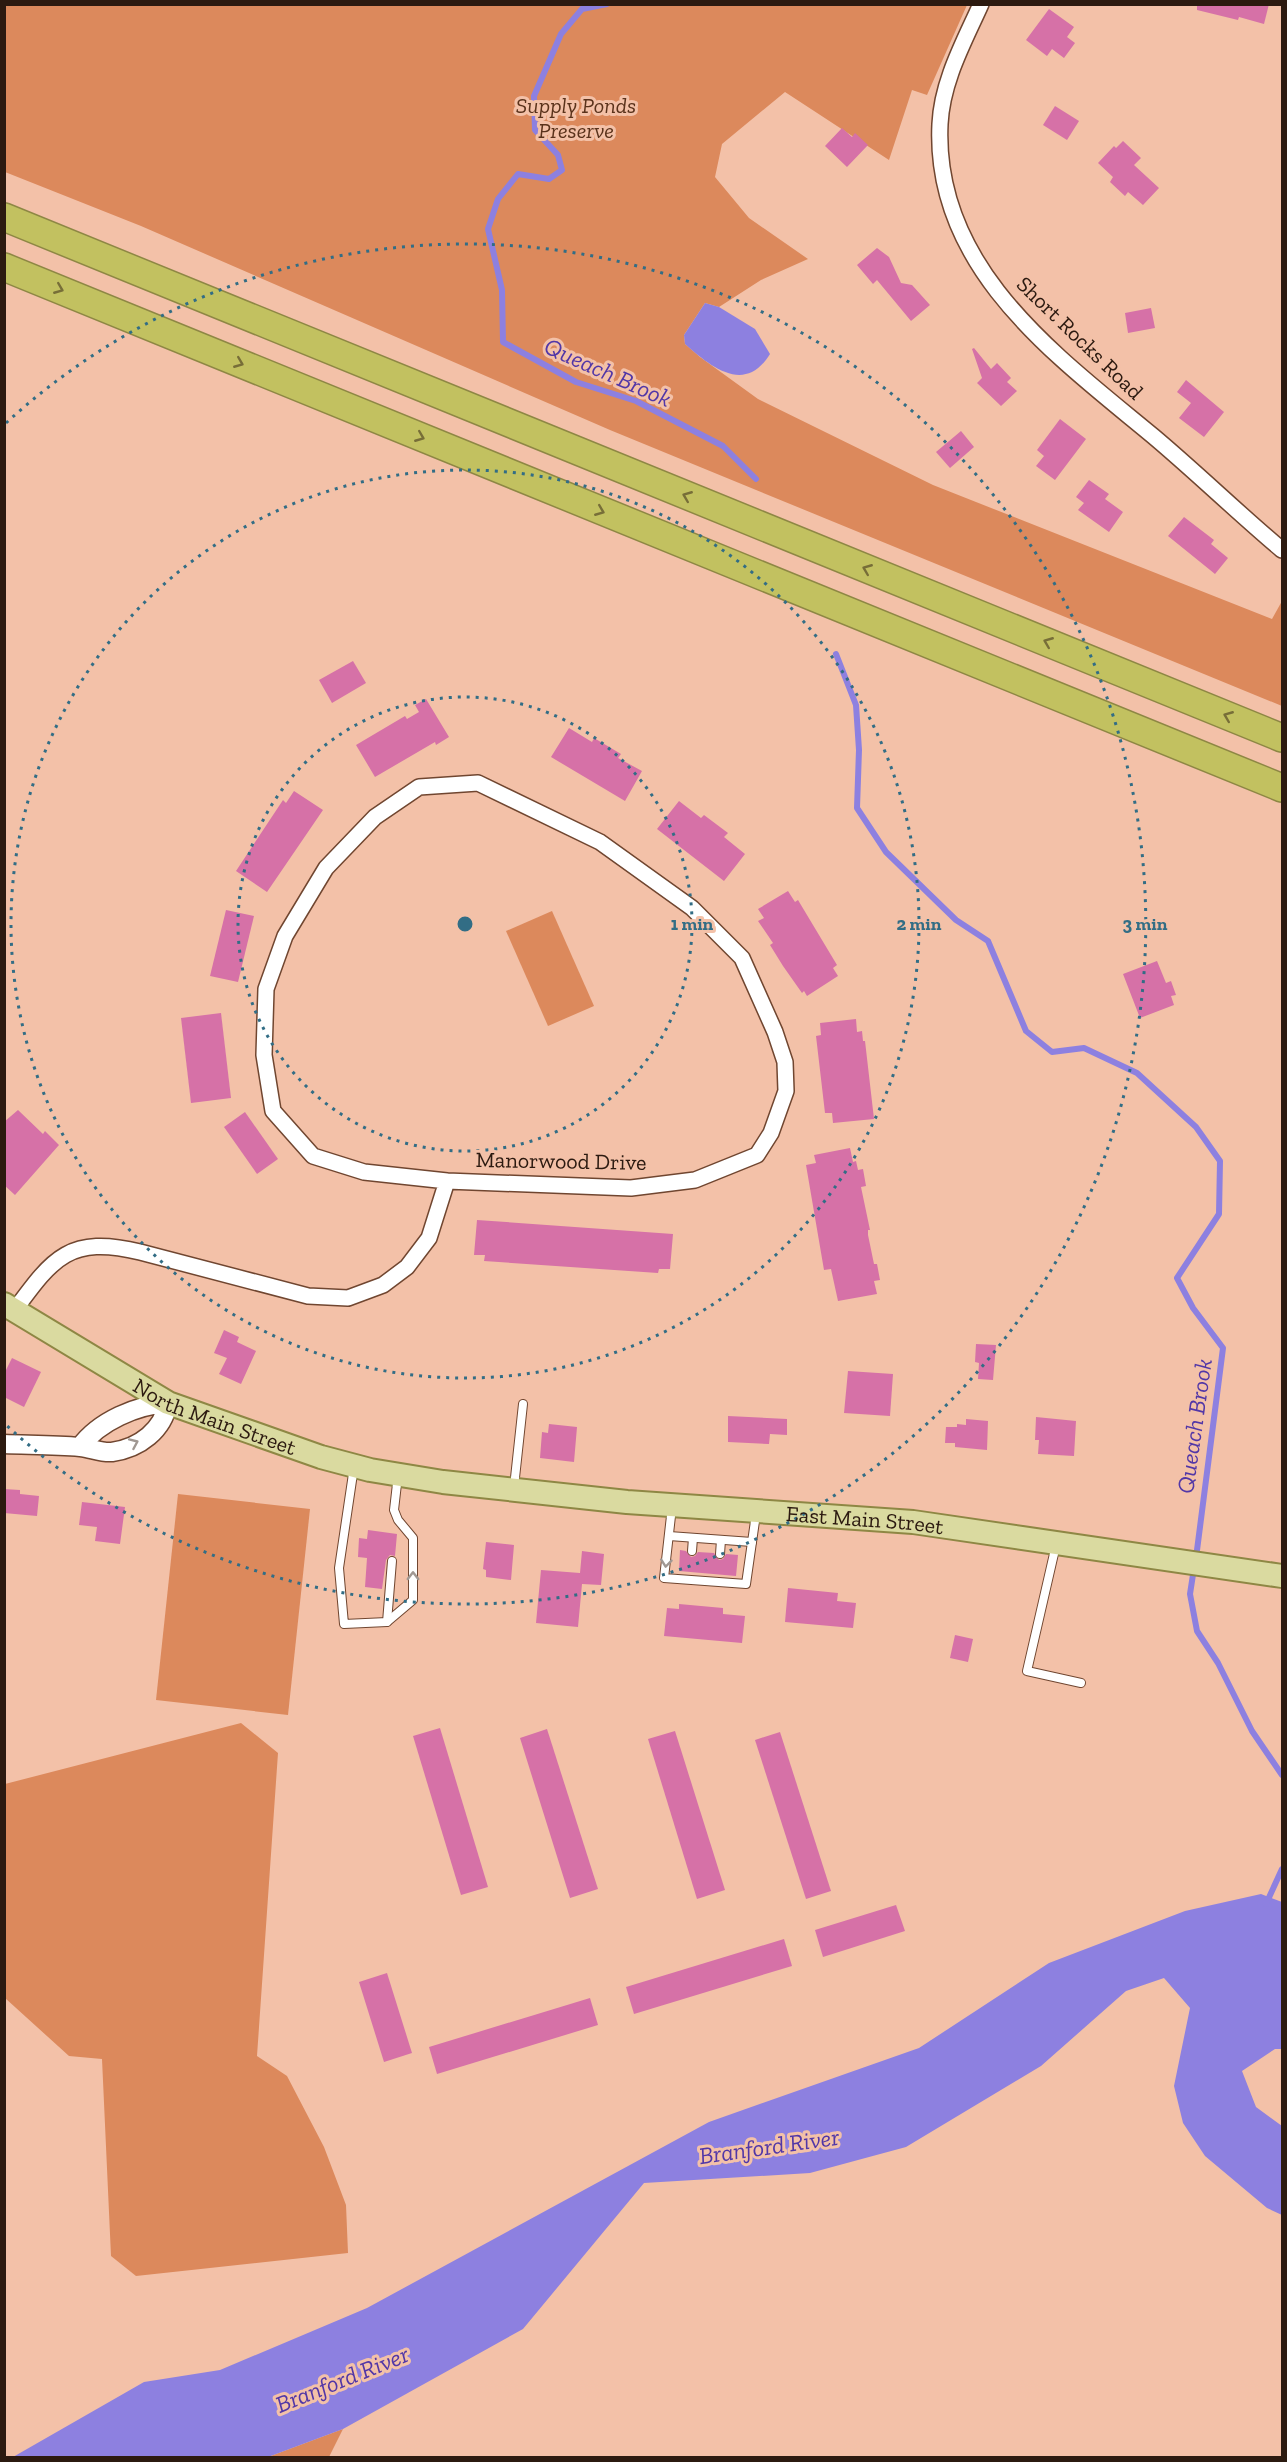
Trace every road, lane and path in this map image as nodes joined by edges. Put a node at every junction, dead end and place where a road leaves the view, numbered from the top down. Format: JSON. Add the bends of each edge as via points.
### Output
{"nodes":[{"id":1,"x":981,"y":4,"type":"edge"},
{"id":2,"x":4,"y":217,"type":"edge"},
{"id":3,"x":4,"y":267,"type":"edge"},
{"id":4,"x":1282,"y":549,"type":"edge"},
{"id":5,"x":1282,"y":738,"type":"edge"},
{"id":6,"x":1282,"y":788,"type":"edge"},
{"id":7,"x":447,"y":1181,"type":"junction"},
{"id":8,"x":9,"y":1307,"type":"edge"},
{"id":9,"x":168,"y":1403,"type":"junction"},
{"id":10,"x":523,"y":1404,"type":"dead end"},
{"id":11,"x":4,"y":1444,"type":"edge"},
{"id":12,"x":80,"y":1447,"type":"junction"},
{"id":13,"x":354,"y":1466,"type":"junction"},
{"id":14,"x":398,"y":1474,"type":"junction"},
{"id":15,"x":443,"y":1482,"type":"joint"},
{"id":16,"x":514,"y":1489,"type":"junction"},
{"id":17,"x":672,"y":1505,"type":"junction"},
{"id":18,"x":757,"y":1511,"type":"junction"},
{"id":19,"x":402,"y":1524,"type":"junction"},
{"id":20,"x":395,"y":1533,"type":"dead end"},
{"id":21,"x":669,"y":1536,"type":"junction"},
{"id":22,"x":693,"y":1538,"type":"junction"},
{"id":23,"x":721,"y":1540,"type":"junction"},
{"id":24,"x":752,"y":1542,"type":"junction"},
{"id":25,"x":1057,"y":1544,"type":"junction"},
{"id":26,"x":692,"y":1551,"type":"dead end"},
{"id":27,"x":720,"y":1554,"type":"dead end"},
{"id":28,"x":392,"y":1561,"type":"dead end"},
{"id":29,"x":1282,"y":1576,"type":"edge"},
{"id":30,"x":387,"y":1622,"type":"junction"},
{"id":31,"x":1081,"y":1683,"type":"dead end"}],
"edges":[{"from":1,"to":4,"type":"street","name":"Short Rocks Road","via":[[948,80],[940,124],[947,198],[965,245],[1002,297],[1063,360]]},
{"from":5,"to":2,"type":"highway","one_way":true},
{"from":3,"to":6,"type":"highway","one_way":true},
{"from":7,"to":7,"type":"street","name":"Manorwood Drive","via":[[631,1188],[695,1180],[757,1155],[771,1133],[786,1091],[785,1062],[742,958],[692,908],[600,842],[478,783],[419,787],[375,817],[326,868],[285,936],[266,989],[264,1055],[273,1111],[313,1156],[364,1172]]},
{"from":7,"to":8,"type":"street","name":"Manorwood Drive","via":[[429,1238],[407,1267],[383,1285],[348,1298],[308,1296],[140,1252],[102,1246],[76,1250],[55,1260]]},
{"from":8,"to":9,"type":"main road","name":"North Main Street"},
{"from":9,"to":12,"type":"street","via":[[139,1407],[98,1429]]},
{"from":12,"to":9,"type":"street","one_way":true,"via":[[113,1452],[137,1444],[161,1425]]},
{"from":9,"to":13,"type":"main road","name":"North Main Street"},
{"from":10,"to":16,"type":"lane"},
{"from":11,"to":12,"type":"street"},
{"from":13,"to":14,"type":"main road","name":"North Main Street"},
{"from":13,"to":30,"type":"lane","via":[[339,1568],[344,1624]]},
{"from":14,"to":15,"type":"main road","name":"North Main Street"},
{"from":14,"to":19,"type":"lane","via":[[394,1510]]},
{"from":15,"to":16,"type":"main road","name":"East Main Street"},
{"from":16,"to":17,"type":"main road","name":"East Main Street"},
{"from":17,"to":18,"type":"main road","name":"East Main Street"},
{"from":17,"to":21,"type":"lane"},
{"from":18,"to":24,"type":"lane"},
{"from":18,"to":25,"type":"main road","name":"East Main Street","via":[[913,1522]]},
{"from":19,"to":20,"type":"lane"},
{"from":30,"to":19,"type":"lane","one_way":true,"via":[[413,1600],[413,1538]]},
{"from":21,"to":22,"type":"lane"},
{"from":21,"to":24,"type":"lane","one_way":true,"via":[[664,1578],[690,1576],[746,1584]]},
{"from":22,"to":23,"type":"lane"},
{"from":22,"to":26,"type":"lane"},
{"from":23,"to":24,"type":"lane"},
{"from":23,"to":27,"type":"lane"},
{"from":25,"to":29,"type":"main road","name":"East Main Street"},
{"from":25,"to":31,"type":"lane","via":[[1027,1671]]},
{"from":28,"to":30,"type":"lane"}]}
